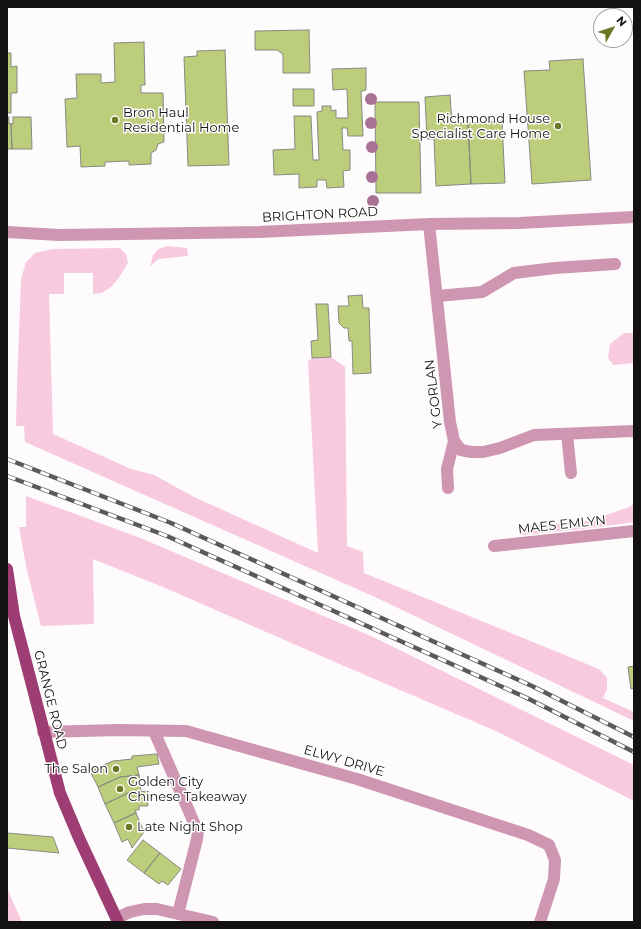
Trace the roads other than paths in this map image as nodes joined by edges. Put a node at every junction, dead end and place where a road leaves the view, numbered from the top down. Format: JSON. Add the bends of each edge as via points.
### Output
{"nodes":[{"id":1,"x":634,"y":217,"type":"edge"},
{"id":2,"x":429,"y":224,"type":"junction"},
{"id":3,"x":7,"y":232,"type":"edge"},
{"id":4,"x":615,"y":264,"type":"dead end"},
{"id":5,"x":437,"y":296,"type":"junction"},
{"id":6,"x":634,"y":431,"type":"edge"},
{"id":7,"x":567,"y":434,"type":"junction"},
{"id":8,"x":454,"y":441,"type":"junction"},
{"id":9,"x":571,"y":473,"type":"dead end"},
{"id":10,"x":448,"y":488,"type":"dead end"},
{"id":11,"x":634,"y":531,"type":"edge"},
{"id":12,"x":494,"y":546,"type":"dead end"},
{"id":13,"x":7,"y":569,"type":"edge"},
{"id":14,"x":10,"y":616,"type":"edge"},
{"id":15,"x":154,"y":731,"type":"junction"},
{"id":16,"x":44,"y":732,"type":"junction"},
{"id":17,"x":178,"y":914,"type":"junction"},
{"id":18,"x":118,"y":920,"type":"edge"},
{"id":19,"x":213,"y":922,"type":"edge"},
{"id":20,"x":540,"y":922,"type":"edge"}],
"edges":[{"from":1,"to":2,"type":"street","name":"BRIGHTON ROAD","via":[[519,223]]},
{"from":2,"to":3,"type":"street","name":"BRIGHTON ROAD","via":[[174,234],[59,235]]},
{"from":2,"to":5,"type":"street","name":"Y GORLAN"},
{"from":4,"to":5,"type":"street","via":[[514,273],[482,292]]},
{"from":5,"to":8,"type":"street","name":"Y GORLAN"},
{"from":6,"to":7,"type":"street","name":"Y GORLAN"},
{"from":7,"to":8,"type":"street","name":"Y GORLAN","via":[[534,435],[483,452],[461,450]]},
{"from":7,"to":9,"type":"street"},
{"from":8,"to":10,"type":"street","via":[[447,469]]},
{"from":11,"to":12,"type":"street","name":"MAES EMLYN"},
{"from":13,"to":14,"type":"main road","name":"GRANGE ROAD"},
{"from":14,"to":16,"type":"main road","name":"GRANGE ROAD"},
{"from":15,"to":16,"type":"street","name":"ELWY DRIVE"},
{"from":15,"to":17,"type":"street","via":[[198,832]]},
{"from":15,"to":20,"type":"street","name":"ELWY DRIVE","via":[[186,732],[357,779],[549,844],[555,860],[554,879]]},
{"from":16,"to":18,"type":"main road","name":"GRANGE ROAD","via":[[60,793]]},
{"from":17,"to":18,"type":"street","via":[[144,909],[130,912]]},
{"from":17,"to":19,"type":"street"}]}
